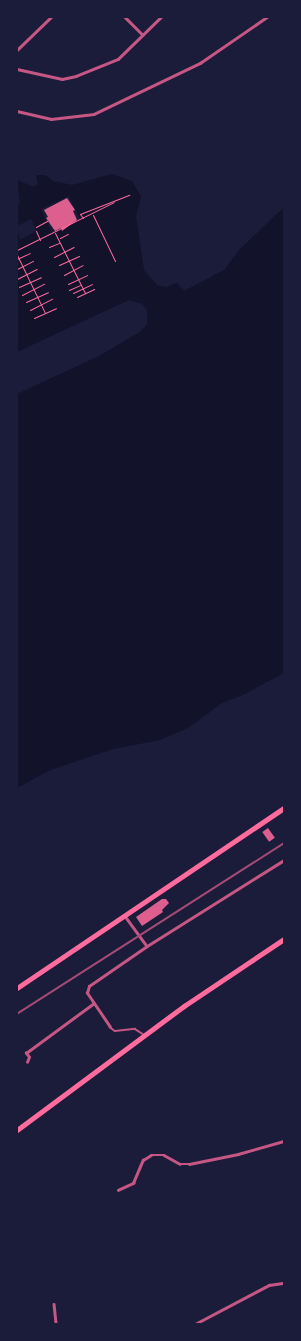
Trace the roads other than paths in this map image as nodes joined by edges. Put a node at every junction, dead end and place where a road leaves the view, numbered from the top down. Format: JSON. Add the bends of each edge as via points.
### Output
{"nodes":[{"id":1,"x":51,"y":17,"type":"edge"},
{"id":2,"x":125,"y":17,"type":"edge"},
{"id":3,"x":162,"y":17,"type":"edge"},
{"id":4,"x":267,"y":17,"type":"edge"},
{"id":5,"x":143,"y":35,"type":"junction"},
{"id":6,"x":17,"y":50,"type":"edge"},
{"id":7,"x":17,"y":69,"type":"edge"},
{"id":8,"x":17,"y":111,"type":"edge"},
{"id":9,"x":284,"y":808,"type":"edge"},
{"id":10,"x":284,"y":860,"type":"edge"},
{"id":11,"x":125,"y":916,"type":"junction"},
{"id":12,"x":284,"y":939,"type":"edge"},
{"id":13,"x":147,"y":946,"type":"junction"},
{"id":14,"x":17,"y":988,"type":"edge"},
{"id":15,"x":93,"y":1002,"type":"junction"},
{"id":16,"x":110,"y":1027,"type":"joint"},
{"id":17,"x":144,"y":1036,"type":"junction"},
{"id":18,"x":27,"y":1062,"type":"dead end"},
{"id":19,"x":17,"y":1130,"type":"edge"},
{"id":20,"x":284,"y":1141,"type":"edge"},
{"id":21,"x":118,"y":1190,"type":"dead end"},
{"id":22,"x":284,"y":1283,"type":"edge"},
{"id":23,"x":54,"y":1304,"type":"dead end"},
{"id":24,"x":56,"y":1324,"type":"edge"},
{"id":25,"x":195,"y":1324,"type":"edge"}],
"edges":[{"from":1,"to":6,"type":"street"},
{"from":2,"to":5,"type":"street"},
{"from":3,"to":5,"type":"street"},
{"from":4,"to":8,"type":"street","via":[[200,64],[94,114],[51,119]]},
{"from":5,"to":7,"type":"street","via":[[112,63],[76,76],[57,77]]},
{"from":9,"to":11,"type":"main road"},
{"from":10,"to":13,"type":"street"},
{"from":11,"to":13,"type":"street"},
{"from":11,"to":14,"type":"main road"},
{"from":12,"to":17,"type":"main road"},
{"from":13,"to":15,"type":"street","via":[[89,986],[87,993]]},
{"from":15,"to":16,"type":"street"},
{"from":15,"to":18,"type":"street","via":[[26,1053],[29,1057]]},
{"from":16,"to":17,"type":"lane","via":[[115,1031],[135,1029]]},
{"from":17,"to":19,"type":"main road"},
{"from":20,"to":21,"type":"street","via":[[243,1153],[189,1164],[180,1164],[164,1155],[151,1154],[143,1160],[133,1183]]},
{"from":22,"to":25,"type":"street","via":[[269,1285]]},
{"from":23,"to":24,"type":"street"}]}
